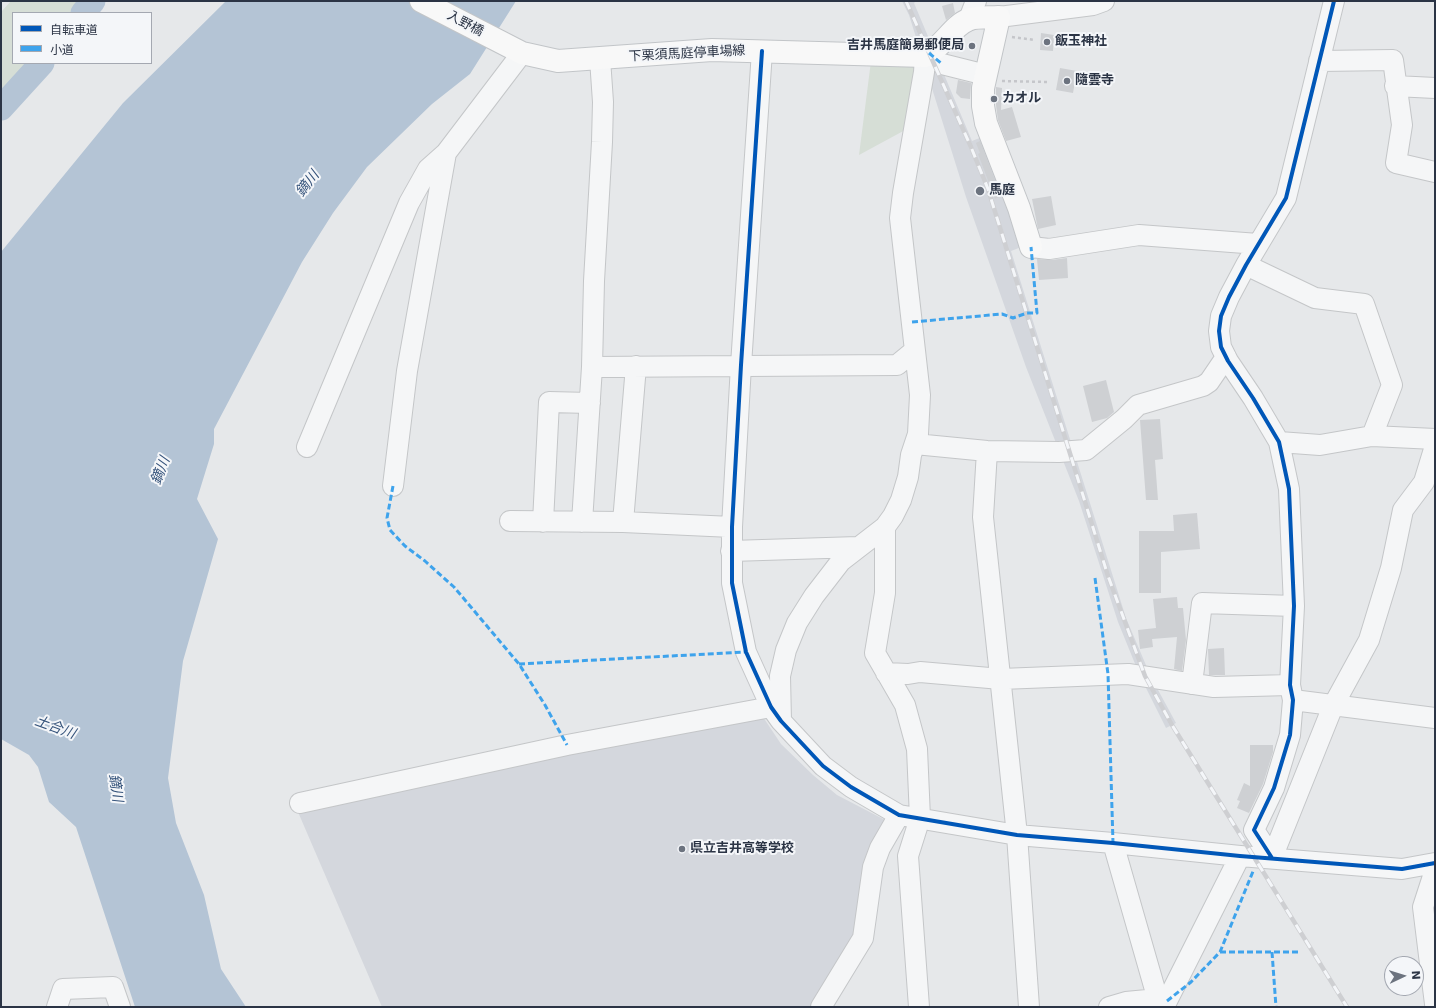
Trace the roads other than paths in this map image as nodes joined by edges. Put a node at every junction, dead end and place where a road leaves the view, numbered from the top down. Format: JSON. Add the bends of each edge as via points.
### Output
{"nodes":[{"id":1,"x":421,"y":1,"type":"edge"},
{"id":2,"x":1104,"y":1,"type":"edge"},
{"id":3,"x":1334,"y":1,"type":"edge"},
{"id":4,"x":973,"y":10,"type":"edge"},
{"id":5,"x":997,"y":26,"type":"junction"},
{"id":6,"x":515,"y":50,"type":"junction"},
{"id":7,"x":762,"y":51,"type":"junction"},
{"id":8,"x":600,"y":58,"type":"junction"},
{"id":9,"x":933,"y":60,"type":"junction"},
{"id":10,"x":1319,"y":61,"type":"junction"},
{"id":11,"x":985,"y":77,"type":"junction"},
{"id":12,"x":1395,"y":86,"type":"junction"},
{"id":13,"x":1435,"y":88,"type":"edge"},
{"id":14,"x":446,"y":153,"type":"junction"},
{"id":15,"x":1435,"y":172,"type":"edge"},
{"id":16,"x":1258,"y":244,"type":"junction"},
{"id":17,"x":1031,"y":247,"type":"joint"},
{"id":18,"x":1246,"y":265,"type":"junction"},
{"id":19,"x":914,"y":351,"type":"junction"},
{"id":20,"x":1226,"y":357,"type":"junction"},
{"id":21,"x":741,"y":365,"type":"junction"},
{"id":22,"x":636,"y":366,"type":"junction"},
{"id":23,"x":592,"y":367,"type":"junction"},
{"id":24,"x":590,"y":403,"type":"junction"},
{"id":25,"x":1372,"y":436,"type":"junction"},
{"id":26,"x":1435,"y":439,"type":"edge"},
{"id":27,"x":1279,"y":442,"type":"junction"},
{"id":28,"x":915,"y":444,"type":"junction"},
{"id":29,"x":1435,"y":446,"type":"edge"},
{"id":30,"x":307,"y":447,"type":"dead end"},
{"id":31,"x":987,"y":451,"type":"junction"},
{"id":32,"x":393,"y":486,"type":"dead end"},
{"id":33,"x":510,"y":521,"type":"dead end"},
{"id":34,"x":543,"y":522,"type":"junction"},
{"id":35,"x":582,"y":522,"type":"junction"},
{"id":36,"x":623,"y":522,"type":"junction"},
{"id":37,"x":885,"y":526,"type":"junction"},
{"id":38,"x":732,"y":527,"type":"junction"},
{"id":39,"x":858,"y":547,"type":"junction"},
{"id":40,"x":731,"y":551,"type":"junction"},
{"id":41,"x":1294,"y":606,"type":"junction"},
{"id":42,"x":886,"y":673,"type":"junction"},
{"id":43,"x":1001,"y":679,"type":"junction"},
{"id":44,"x":1192,"y":684,"type":"junction"},
{"id":45,"x":1291,"y":693,"type":"junction"},
{"id":46,"x":1333,"y":706,"type":"junction"},
{"id":47,"x":776,"y":714,"type":"junction"},
{"id":48,"x":1435,"y":718,"type":"edge"},
{"id":49,"x":300,"y":803,"type":"dead end"},
{"id":50,"x":899,"y":815,"type":"junction"},
{"id":51,"x":920,"y":818,"type":"junction"},
{"id":52,"x":1017,"y":835,"type":"junction"},
{"id":53,"x":1113,"y":843,"type":"junction"},
{"id":54,"x":1240,"y":856,"type":"junction"},
{"id":55,"x":1272,"y":858,"type":"junction"},
{"id":56,"x":1435,"y":863,"type":"edge"},
{"id":57,"x":1435,"y":870,"type":"edge"},
{"id":58,"x":1432,"y":948,"type":"edge"},
{"id":59,"x":1160,"y":1004,"type":"edge"},
{"id":60,"x":1435,"y":1004,"type":"edge"},
{"id":61,"x":923,"y":1005,"type":"edge"},
{"id":62,"x":57,"y":1007,"type":"edge"},
{"id":63,"x":120,"y":1007,"type":"edge"},
{"id":64,"x":821,"y":1007,"type":"edge"},
{"id":65,"x":1029,"y":1007,"type":"edge"},
{"id":66,"x":1109,"y":1007,"type":"edge"}],
"edges":[{"from":1,"to":6,"type":"main road","name":"入野橋"},
{"from":2,"to":5,"type":"street"},
{"from":3,"to":10,"type":"street"},
{"from":4,"to":5,"type":"main road"},
{"from":4,"to":9,"type":"main road","via":[[942,44]]},
{"from":5,"to":11,"type":"main road"},
{"from":6,"to":8,"type":"main road","name":"下栗須馬庭停車場線","via":[[558,60]]},
{"from":6,"to":14,"type":"street"},
{"from":7,"to":8,"type":"main road","name":"下栗須馬庭停車場線","via":[[712,50]]},
{"from":7,"to":9,"type":"main road","name":"下栗須馬庭停車場線"},
{"from":7,"to":21,"type":"street"},
{"from":8,"to":23,"type":"street","via":[[604,102]]},
{"from":9,"to":11,"type":"street"},
{"from":9,"to":19,"type":"street","via":[[924,72],[900,218]]},
{"from":10,"to":12,"type":"street","via":[[1393,60]]},
{"from":10,"to":16,"type":"street","via":[[1286,198]]},
{"from":11,"to":17,"type":"main road","via":[[983,106],[986,123],[1019,208]]},
{"from":12,"to":13,"type":"street"},
{"from":12,"to":15,"type":"street","via":[[1402,125],[1396,163]]},
{"from":14,"to":30,"type":"street","via":[[428,169],[409,203]]},
{"from":14,"to":32,"type":"street","via":[[407,371]]},
{"from":16,"to":17,"type":"street","via":[[1139,235],[1049,249]]},
{"from":16,"to":18,"type":"street"},
{"from":18,"to":20,"type":"street","via":[[1221,316],[1220,347]]},
{"from":18,"to":25,"type":"street","via":[[1315,298],[1364,304],[1392,385]]},
{"from":19,"to":21,"type":"street","via":[[897,365]]},
{"from":19,"to":28,"type":"street","via":[[920,395]]},
{"from":20,"to":27,"type":"street"},
{"from":20,"to":31,"type":"street","via":[[1209,382],[1203,386],[1138,404],[1086,450]]},
{"from":21,"to":22,"type":"street"},
{"from":21,"to":38,"type":"street"},
{"from":22,"to":23,"type":"street"},
{"from":22,"to":36,"type":"street"},
{"from":23,"to":24,"type":"street"},
{"from":24,"to":34,"type":"street","via":[[549,402]]},
{"from":24,"to":35,"type":"street"},
{"from":25,"to":26,"type":"street"},
{"from":25,"to":27,"type":"street","via":[[1320,445]]},
{"from":27,"to":41,"type":"street","via":[[1289,489]]},
{"from":28,"to":31,"type":"street"},
{"from":28,"to":37,"type":"street","via":[[901,500]]},
{"from":29,"to":46,"type":"street","via":[[1424,482],[1403,510],[1391,568],[1369,640]]},
{"from":31,"to":43,"type":"street","via":[[983,517]]},
{"from":33,"to":34,"type":"street"},
{"from":34,"to":35,"type":"street"},
{"from":35,"to":36,"type":"street"},
{"from":36,"to":38,"type":"street"},
{"from":37,"to":39,"type":"street"},
{"from":37,"to":42,"type":"street","via":[[885,593],[875,654]]},
{"from":38,"to":40,"type":"street"},
{"from":39,"to":40,"type":"street"},
{"from":39,"to":47,"type":"street","via":[[841,561],[827,578],[797,623],[786,650],[780,676]]},
{"from":40,"to":47,"type":"street","via":[[732,583],[746,652]]},
{"from":41,"to":44,"type":"street","via":[[1202,603]]},
{"from":41,"to":45,"type":"street"},
{"from":42,"to":43,"type":"street","via":[[920,672]]},
{"from":42,"to":51,"type":"street","via":[[905,705],[917,749]]},
{"from":43,"to":44,"type":"street","via":[[1128,674]]},
{"from":43,"to":52,"type":"street"},
{"from":44,"to":45,"type":"street"},
{"from":45,"to":46,"type":"street"},
{"from":45,"to":55,"type":"street","via":[[1290,735],[1274,788],[1254,830]]},
{"from":46,"to":48,"type":"street"},
{"from":46,"to":55,"type":"street"},
{"from":47,"to":49,"type":"street","via":[[567,745]]},
{"from":47,"to":50,"type":"street","via":[[823,766],[851,788]]},
{"from":50,"to":51,"type":"street"},
{"from":50,"to":64,"type":"street","via":[[880,848],[873,867],[863,938]]},
{"from":51,"to":52,"type":"street"},
{"from":51,"to":61,"type":"street","via":[[908,856]]},
{"from":52,"to":53,"type":"street"},
{"from":52,"to":65,"type":"street"},
{"from":53,"to":54,"type":"street"},
{"from":53,"to":59,"type":"street"},
{"from":54,"to":55,"type":"street"},
{"from":54,"to":59,"type":"street"},
{"from":55,"to":56,"type":"street","via":[[1402,869]]},
{"from":57,"to":58,"type":"street","via":[[1423,907]]},
{"from":58,"to":60,"type":"street"},
{"from":59,"to":66,"type":"street","via":[[1126,1002]]},
{"from":62,"to":63,"type":"street","via":[[63,989],[113,987]]}]}
